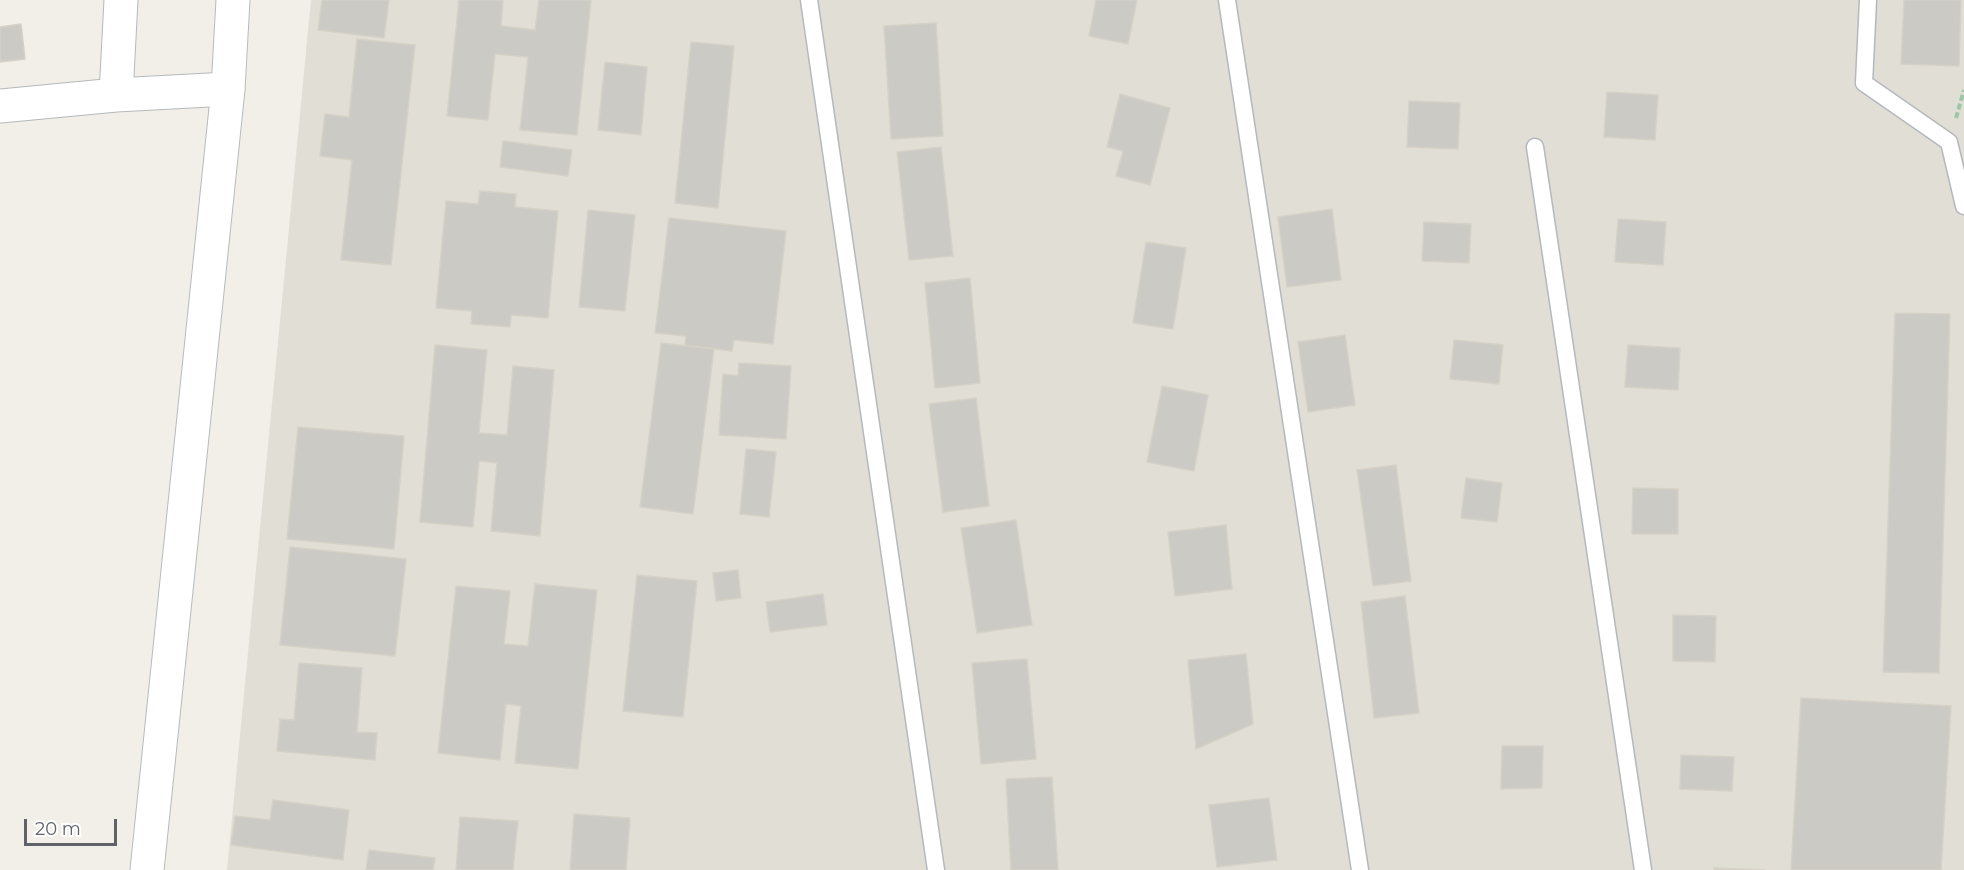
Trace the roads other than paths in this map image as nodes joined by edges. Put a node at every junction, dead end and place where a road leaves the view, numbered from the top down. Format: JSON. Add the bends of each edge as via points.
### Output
{"nodes":[{"id":1,"x":121,"y":0,"type":"edge"},
{"id":2,"x":233,"y":0,"type":"edge"},
{"id":3,"x":808,"y":0,"type":"edge"},
{"id":4,"x":1227,"y":0,"type":"edge"},
{"id":5,"x":1868,"y":0,"type":"edge"},
{"id":6,"x":228,"y":89,"type":"junction"},
{"id":7,"x":116,"y":95,"type":"junction"},
{"id":8,"x":0,"y":106,"type":"edge"},
{"id":9,"x":1536,"y":147,"type":"dead end"},
{"id":10,"x":1964,"y":206,"type":"edge"},
{"id":11,"x":147,"y":870,"type":"edge"},
{"id":12,"x":936,"y":870,"type":"edge"},
{"id":13,"x":1360,"y":870,"type":"edge"},
{"id":14,"x":1642,"y":870,"type":"edge"}],
"edges":[{"from":1,"to":7,"type":"street"},
{"from":2,"to":6,"type":"street"},
{"from":3,"to":12,"type":"lane"},
{"from":4,"to":13,"type":"lane"},
{"from":5,"to":10,"type":"lane","via":[[1864,83],[1948,142]]},
{"from":6,"to":7,"type":"street"},
{"from":6,"to":11,"type":"street"},
{"from":7,"to":8,"type":"street"},
{"from":9,"to":14,"type":"lane"}]}
